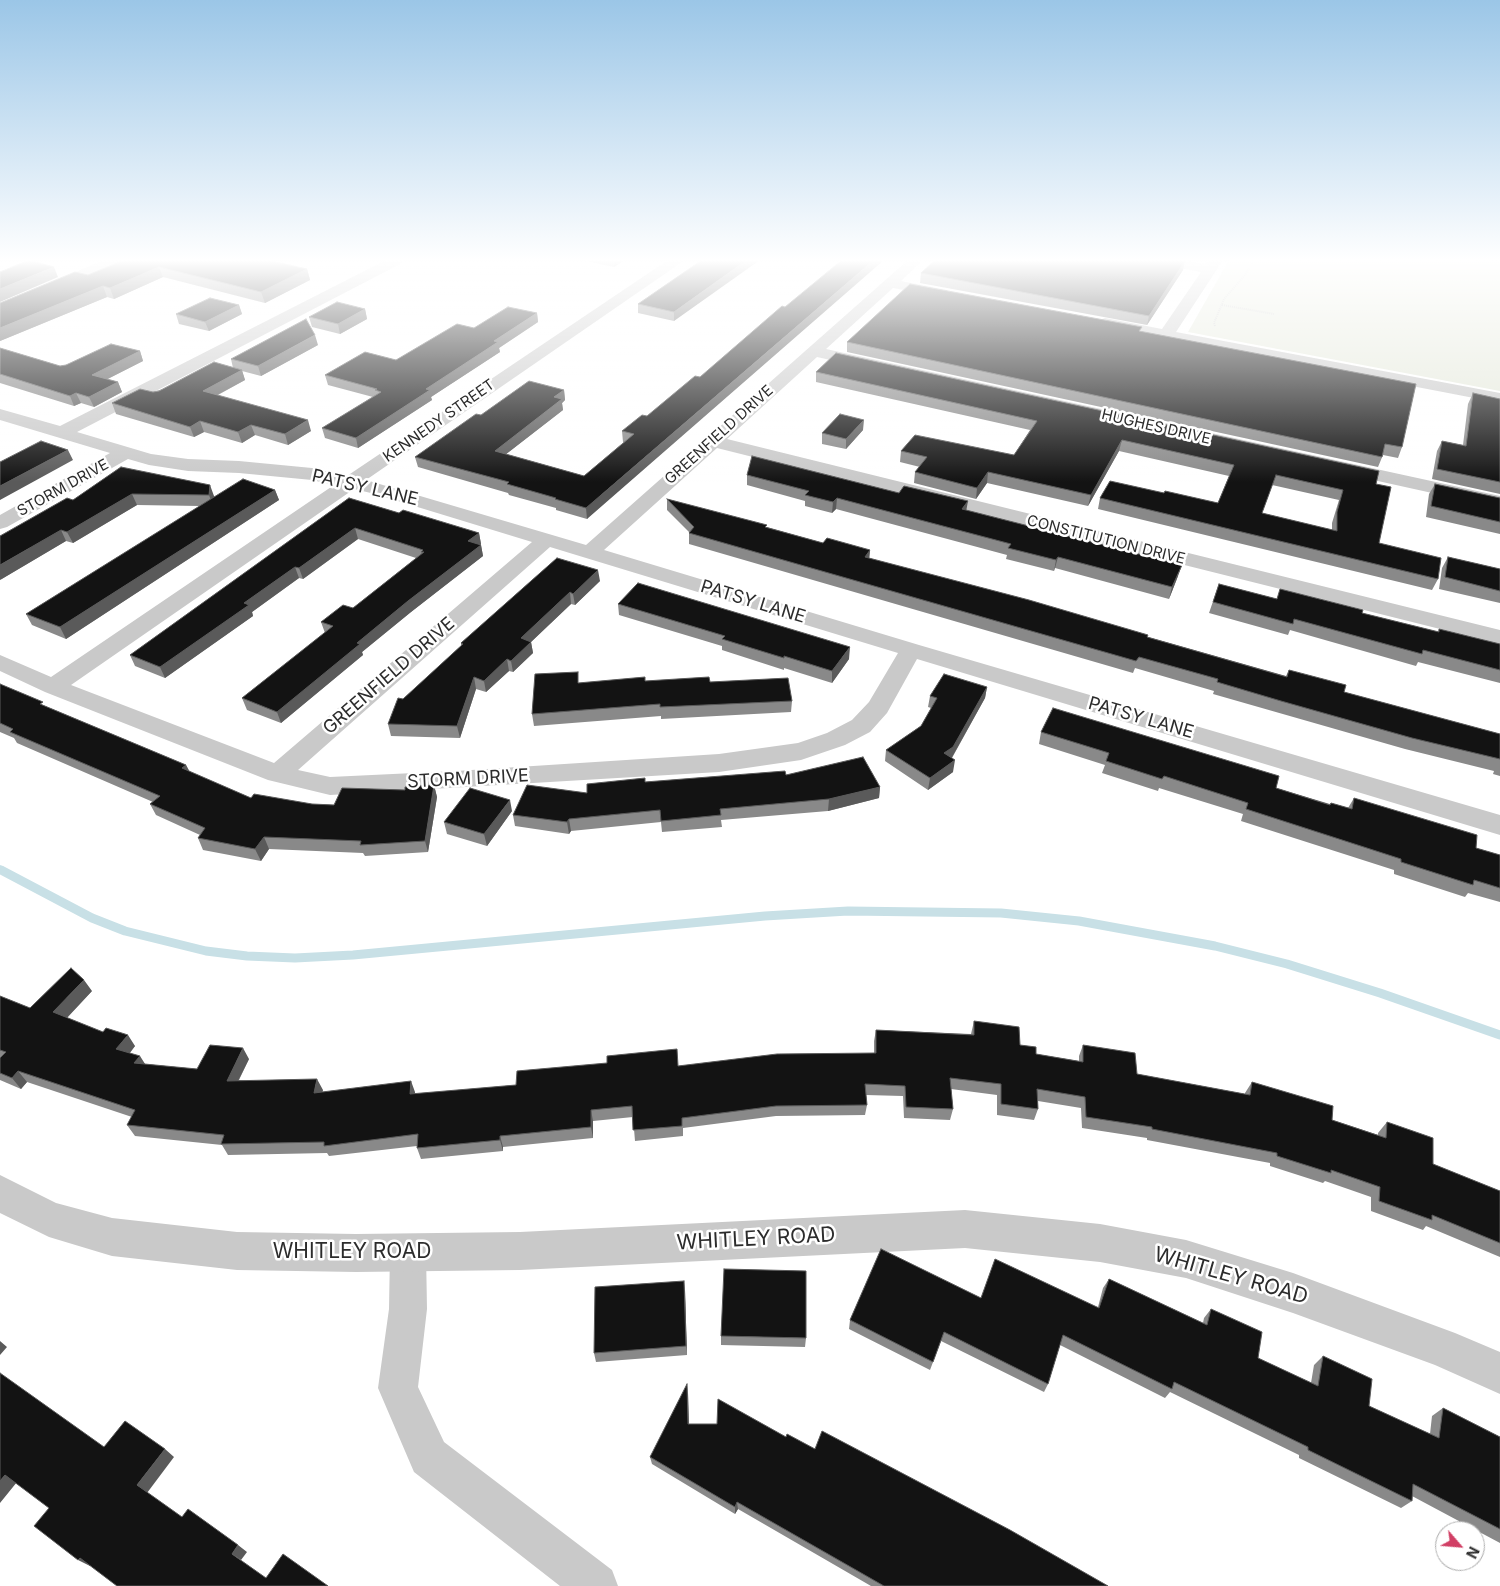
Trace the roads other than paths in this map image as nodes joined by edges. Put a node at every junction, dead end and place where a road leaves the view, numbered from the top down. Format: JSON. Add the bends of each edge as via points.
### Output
{"nodes":[{"id":1,"x":252,"y":334,"type":"edge"},
{"id":2,"x":569,"y":334,"type":"edge"},
{"id":3,"x":832,"y":334,"type":"edge"},
{"id":4,"x":1161,"y":334,"type":"edge"},
{"id":5,"x":1166,"y":335,"type":"joint"},
{"id":6,"x":813,"y":351,"type":"junction"},
{"id":7,"x":1500,"y":398,"type":"edge"},
{"id":8,"x":0,"y":414,"type":"edge"},
{"id":9,"x":61,"y":432,"type":"junction"},
{"id":10,"x":712,"y":441,"type":"junction"},
{"id":11,"x":126,"y":452,"type":"junction"},
{"id":12,"x":350,"y":482,"type":"junction"},
{"id":13,"x":1500,"y":502,"type":"edge"},
{"id":14,"x":0,"y":523,"type":"edge"},
{"id":15,"x":547,"y":539,"type":"junction"},
{"id":16,"x":590,"y":552,"type":"junction"},
{"id":17,"x":1500,"y":637,"type":"edge"},
{"id":18,"x":911,"y":650,"type":"junction"},
{"id":19,"x":0,"y":662,"type":"edge"},
{"id":20,"x":53,"y":687,"type":"junction"},
{"id":21,"x":277,"y":774,"type":"junction"},
{"id":22,"x":1500,"y":825,"type":"edge"},
{"id":23,"x":0,"y":1193,"type":"edge"},
{"id":24,"x":408,"y":1252,"type":"junction"},
{"id":25,"x":1500,"y":1373,"type":"edge"},
{"id":26,"x":596,"y":1586,"type":"edge"}],
"edges":[{"from":1,"to":9,"type":"street"},
{"from":2,"to":12,"type":"street","name":"KENNEDY STREET"},
{"from":3,"to":6,"type":"street","name":"GREENFIELD DRIVE"},
{"from":4,"to":5,"type":"street"},
{"from":5,"to":7,"type":"street"},
{"from":6,"to":10,"type":"street","name":"GREENFIELD DRIVE"},
{"from":6,"to":13,"type":"street","name":"HUGHES DRIVE"},
{"from":8,"to":9,"type":"street","name":"PATSY LANE"},
{"from":9,"to":11,"type":"street","name":"PATSY LANE"},
{"from":10,"to":16,"type":"street","name":"GREENFIELD DRIVE"},
{"from":10,"to":17,"type":"street","name":"CONSTITUTION DRIVE"},
{"from":11,"to":12,"type":"street","name":"PATSY LANE","via":[[168,463],[312,474]]},
{"from":11,"to":14,"type":"street","name":"STORM DRIVE"},
{"from":12,"to":15,"type":"street","name":"PATSY LANE"},
{"from":12,"to":20,"type":"street","name":"KENNEDY STREET"},
{"from":15,"to":16,"type":"street","name":"PATSY LANE"},
{"from":15,"to":21,"type":"street","name":"GREENFIELD DRIVE"},
{"from":16,"to":18,"type":"street","name":"PATSY LANE"},
{"from":18,"to":21,"type":"street","name":"STORM DRIVE","via":[[878,707],[861,726],[801,751],[719,763],[330,786]]},
{"from":18,"to":22,"type":"street","name":"PATSY LANE"},
{"from":19,"to":20,"type":"street","name":"STORM DRIVE"},
{"from":20,"to":21,"type":"street","name":"STORM DRIVE"},
{"from":23,"to":24,"type":"street","name":"WHITLEY ROAD","via":[[49,1219],[112,1237],[237,1251]]},
{"from":24,"to":25,"type":"street","name":"WHITLEY ROAD","via":[[520,1251],[965,1229],[1100,1242],[1186,1258],[1293,1292]]},
{"from":24,"to":26,"type":"street","via":[[408,1309],[398,1388],[429,1458]]}]}
